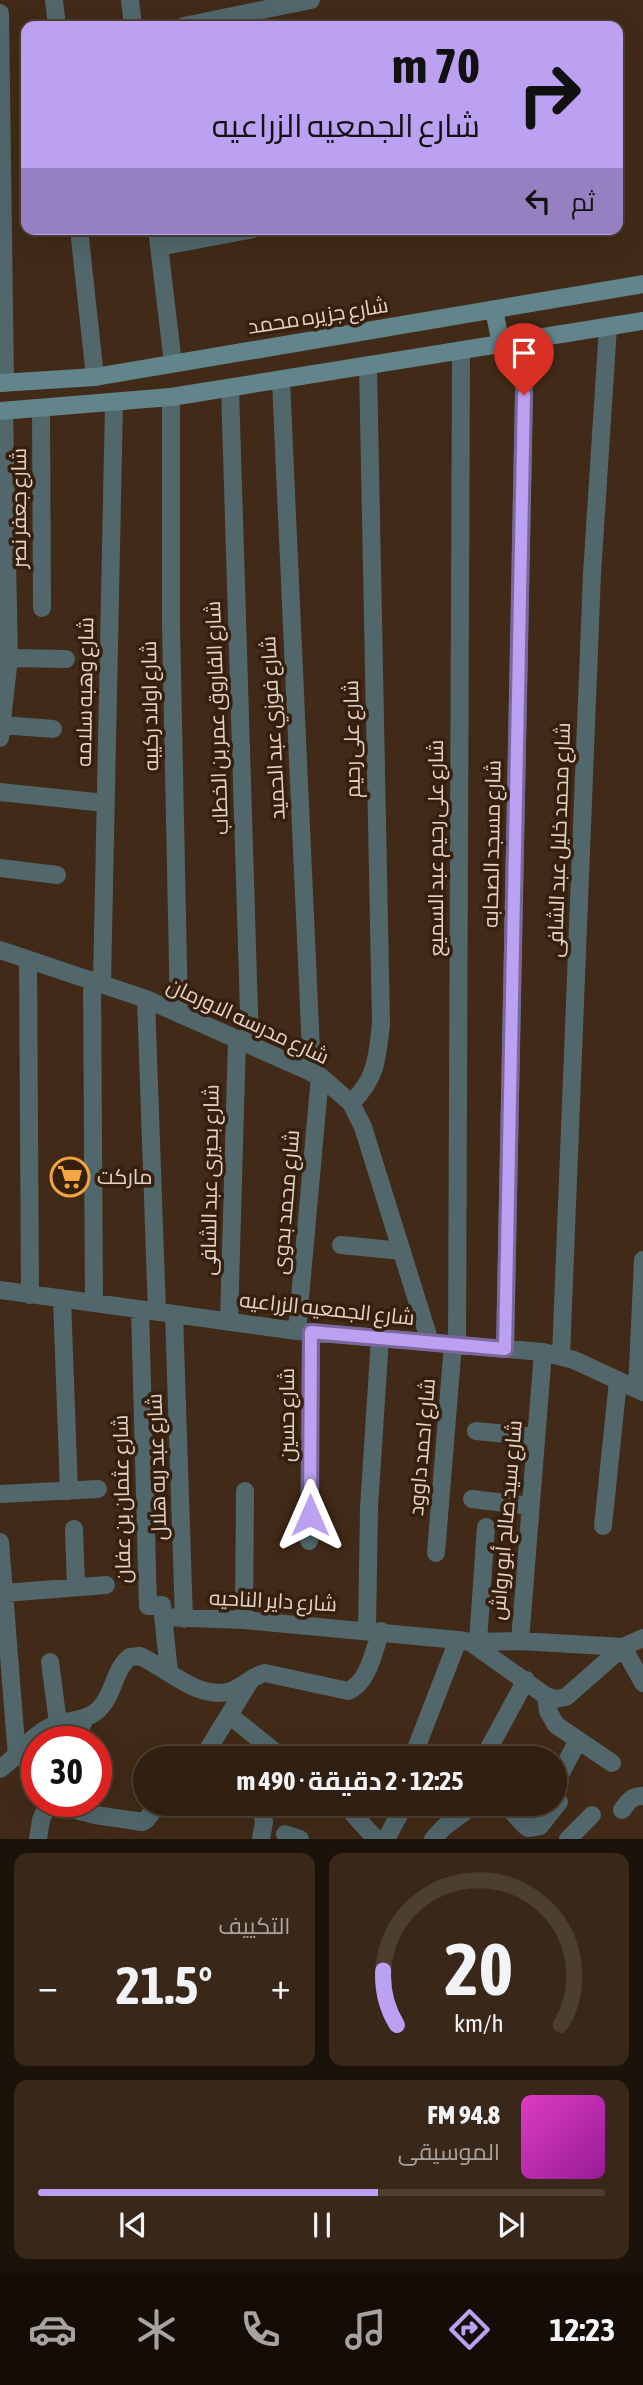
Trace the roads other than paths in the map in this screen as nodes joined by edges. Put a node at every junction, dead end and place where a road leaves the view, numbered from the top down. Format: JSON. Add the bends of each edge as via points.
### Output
{"nodes":[{"id":1,"x":54,"y":0,"type":"edge"},
{"id":2,"x":130,"y":0,"type":"edge"},
{"id":3,"x":312,"y":0,"type":"edge"},
{"id":4,"x":0,"y":13,"type":"edge"},
{"id":5,"x":56,"y":21,"type":"edge"},
{"id":6,"x":132,"y":21,"type":"edge"},
{"id":7,"x":209,"y":21,"type":"edge"},
{"id":8,"x":80,"y":235,"type":"edge"},
{"id":9,"x":190,"y":235,"type":"edge"},
{"id":10,"x":158,"y":238,"type":"edge"},
{"id":11,"x":643,"y":284,"type":"edge"},
{"id":12,"x":494,"y":310,"type":"junction"},
{"id":13,"x":643,"y":321,"type":"edge"},
{"id":14,"x":608,"y":327,"type":"junction"},
{"id":15,"x":525,"y":340,"type":"junction"},
{"id":16,"x":501,"y":344,"type":"junction"},
{"id":17,"x":461,"y":351,"type":"junction"},
{"id":18,"x":173,"y":363,"type":"junction"},
{"id":19,"x":368,"y":366,"type":"junction"},
{"id":20,"x":95,"y":377,"type":"junction"},
{"id":21,"x":281,"y":381,"type":"junction"},
{"id":22,"x":2,"y":383,"type":"edge"},
{"id":23,"x":230,"y":388,"type":"junction"},
{"id":24,"x":171,"y":397,"type":"junction"},
{"id":25,"x":114,"y":402,"type":"junction"},
{"id":26,"x":41,"y":409,"type":"junction"},
{"id":27,"x":2,"y":411,"type":"edge"},
{"id":28,"x":42,"y":608,"type":"dead end"},
{"id":29,"x":4,"y":609,"type":"edge"},
{"id":30,"x":9,"y":658,"type":"junction"},
{"id":31,"x":66,"y":659,"type":"dead end"},
{"id":32,"x":2,"y":704,"type":"edge"},
{"id":33,"x":53,"y":729,"type":"dead end"},
{"id":34,"x":1,"y":732,"type":"edge"},
{"id":35,"x":0,"y":792,"type":"edge"},
{"id":36,"x":105,"y":803,"type":"junction"},
{"id":37,"x":0,"y":868,"type":"edge"},
{"id":38,"x":57,"y":875,"type":"dead end"},
{"id":39,"x":0,"y":950,"type":"edge"},
{"id":40,"x":28,"y":959,"type":"junction"},
{"id":41,"x":97,"y":982,"type":"junction"},
{"id":42,"x":145,"y":999,"type":"junction"},
{"id":43,"x":179,"y":1014,"type":"junction"},
{"id":44,"x":243,"y":1042,"type":"junction"},
{"id":45,"x":316,"y":1075,"type":"junction"},
{"id":46,"x":351,"y":1103,"type":"junction"},
{"id":47,"x":341,"y":1245,"type":"dead end"},
{"id":48,"x":402,"y":1251,"type":"junction"},
{"id":49,"x":643,"y":1260,"type":"edge"},
{"id":50,"x":0,"y":1290,"type":"edge"},
{"id":51,"x":30,"y":1295,"type":"junction"},
{"id":52,"x":62,"y":1299,"type":"junction"},
{"id":53,"x":94,"y":1303,"type":"junction"},
{"id":54,"x":157,"y":1312,"type":"junction"},
{"id":55,"x":229,"y":1322,"type":"junction"},
{"id":56,"x":304,"y":1331,"type":"junction"},
{"id":57,"x":380,"y":1338,"type":"junction"},
{"id":58,"x":430,"y":1342,"type":"junction"},
{"id":59,"x":455,"y":1345,"type":"junction"},
{"id":60,"x":505,"y":1349,"type":"junction"},
{"id":61,"x":543,"y":1352,"type":"junction"},
{"id":62,"x":561,"y":1356,"type":"junction"},
{"id":63,"x":618,"y":1381,"type":"junction"},
{"id":64,"x":640,"y":1390,"type":"edge"},
{"id":65,"x":476,"y":1430,"type":"dead end"},
{"id":66,"x":536,"y":1437,"type":"junction"},
{"id":67,"x":98,"y":1489,"type":"dead end"},
{"id":68,"x":69,"y":1491,"type":"junction"},
{"id":69,"x":244,"y":1491,"type":"dead end"},
{"id":70,"x":0,"y":1494,"type":"edge"},
{"id":71,"x":472,"y":1499,"type":"dead end"},
{"id":72,"x":530,"y":1506,"type":"junction"},
{"id":73,"x":603,"y":1526,"type":"dead end"},
{"id":74,"x":486,"y":1527,"type":"dead end"},
{"id":75,"x":74,"y":1529,"type":"dead end"},
{"id":76,"x":309,"y":1541,"type":"dead end"},
{"id":77,"x":0,"y":1542,"type":"edge"},
{"id":78,"x":436,"y":1553,"type":"dead end"},
{"id":79,"x":106,"y":1585,"type":"dead end"},
{"id":80,"x":76,"y":1587,"type":"junction"},
{"id":81,"x":4,"y":1593,"type":"junction"},
{"id":82,"x":163,"y":1618,"type":"junction"},
{"id":83,"x":184,"y":1619,"type":"junction"},
{"id":84,"x":244,"y":1620,"type":"junction"},
{"id":85,"x":374,"y":1631,"type":"junction"},
{"id":86,"x":643,"y":1638,"type":"edge"},
{"id":87,"x":468,"y":1641,"type":"junction"},
{"id":88,"x":520,"y":1641,"type":"junction"},
{"id":89,"x":623,"y":1647,"type":"junction"},
{"id":90,"x":50,"y":1662,"type":"dead end"},
{"id":91,"x":169,"y":1672,"type":"junction"},
{"id":92,"x":252,"y":1678,"type":"junction"},
{"id":93,"x":526,"y":1680,"type":"junction"},
{"id":94,"x":643,"y":1683,"type":"edge"},
{"id":95,"x":546,"y":1696,"type":"junction"},
{"id":96,"x":229,"y":1715,"type":"junction"},
{"id":97,"x":85,"y":1718,"type":"junction"},
{"id":98,"x":58,"y":1723,"type":"junction"},
{"id":99,"x":82,"y":1726,"type":"edge"},
{"id":100,"x":578,"y":1740,"type":"junction"},
{"id":101,"x":211,"y":1746,"type":"edge"},
{"id":102,"x":268,"y":1746,"type":"edge"},
{"id":103,"x":418,"y":1746,"type":"edge"},
{"id":104,"x":490,"y":1746,"type":"edge"},
{"id":105,"x":17,"y":1757,"type":"junction"},
{"id":106,"x":567,"y":1761,"type":"edge"},
{"id":107,"x":612,"y":1763,"type":"dead end"},
{"id":108,"x":0,"y":1769,"type":"edge"},
{"id":109,"x":643,"y":1796,"type":"edge"},
{"id":110,"x":622,"y":1810,"type":"dead end"},
{"id":111,"x":592,"y":1815,"type":"dead end"},
{"id":112,"x":150,"y":1816,"type":"edge"},
{"id":113,"x":265,"y":1816,"type":"edge"},
{"id":114,"x":355,"y":1816,"type":"edge"},
{"id":115,"x":398,"y":1816,"type":"edge"},
{"id":116,"x":459,"y":1816,"type":"edge"},
{"id":117,"x":513,"y":1816,"type":"edge"},
{"id":118,"x":548,"y":1816,"type":"edge"},
{"id":119,"x":42,"y":1817,"type":"edge"},
{"id":120,"x":109,"y":1817,"type":"edge"},
{"id":121,"x":38,"y":1839,"type":"edge"},
{"id":122,"x":261,"y":1839,"type":"edge"},
{"id":123,"x":376,"y":1839,"type":"edge"},
{"id":124,"x":386,"y":1839,"type":"edge"},
{"id":125,"x":433,"y":1839,"type":"edge"},
{"id":126,"x":568,"y":1839,"type":"edge"}],
"edges":[{"from":1,"to":5,"type":"street"},
{"from":2,"to":6,"type":"street"},
{"from":3,"to":7,"type":"street"},
{"from":4,"to":22,"type":"street"},
{"from":8,"to":20,"type":"street"},
{"from":9,"to":10,"type":"street"},
{"from":10,"to":18,"type":"street"},
{"from":11,"to":12,"type":"main road","name":"شارع جزيره محمد"},
{"from":12,"to":16,"type":"main road"},
{"from":12,"to":18,"type":"main road","name":"شارع جزيره محمد"},
{"from":13,"to":14,"type":"main road"},
{"from":14,"to":15,"type":"main road"},
{"from":14,"to":62,"type":"street","name":"شارع محمد خليل عبد الشافى","via":[[591,588]]},
{"from":15,"to":16,"type":"main road"},
{"from":15,"to":60,"type":"street","name":"شارع مسجد الصحابه"},
{"from":16,"to":17,"type":"main road"},
{"from":17,"to":19,"type":"main road"},
{"from":17,"to":59,"type":"street","name":"شارع على رحيم عبد السميع"},
{"from":18,"to":20,"type":"main road","name":"شارع جزيره محمد"},
{"from":19,"to":21,"type":"main road"},
{"from":19,"to":46,"type":"street","name":"شارع على رحيم","via":[[381,1024],[373,1074]]},
{"from":20,"to":22,"type":"main road","name":"شارع جزيره محمد"},
{"from":21,"to":23,"type":"main road"},
{"from":21,"to":45,"type":"street","name":"شارع فوزي عبد الحميد"},
{"from":23,"to":24,"type":"main road"},
{"from":23,"to":44,"type":"street","name":"شارع الفاروق عمر بن الخطاب"},
{"from":24,"to":25,"type":"main road"},
{"from":24,"to":43,"type":"street","name":"شارع اولاد ركيبه"},
{"from":25,"to":26,"type":"main road"},
{"from":25,"to":36,"type":"street","name":"شارع وهبه سلامه"},
{"from":26,"to":27,"type":"main road"},
{"from":26,"to":28,"type":"street","name":"شارع جعفر نصر"},
{"from":27,"to":29,"type":"street"},
{"from":29,"to":30,"type":"street"},
{"from":30,"to":31,"type":"street"},
{"from":30,"to":32,"type":"street"},
{"from":32,"to":34,"type":"street"},
{"from":33,"to":34,"type":"street"},
{"from":35,"to":36,"type":"street"},
{"from":36,"to":41,"type":"street","name":"شارع وهبه سلامه"},
{"from":37,"to":38,"type":"street"},
{"from":39,"to":40,"type":"street","name":"شارع مدرسه الاورمان"},
{"from":40,"to":41,"type":"street","name":"شارع مدرسه الاورمان"},
{"from":40,"to":51,"type":"street"},
{"from":41,"to":42,"type":"street","name":"شارع مدرسه الاورمان"},
{"from":41,"to":53,"type":"street","name":"شارع وهبه سلامه"},
{"from":42,"to":43,"type":"street","name":"شارع مدرسه الاورمان"},
{"from":42,"to":54,"type":"street"},
{"from":43,"to":44,"type":"street","name":"شارع مدرسه الاورمان"},
{"from":44,"to":45,"type":"street","name":"شارع مدرسه الاورمان"},
{"from":44,"to":55,"type":"street","name":"شارع بحيرى عبد الشافى"},
{"from":45,"to":46,"type":"street","name":"شارع مدرسه الاورمان"},
{"from":45,"to":56,"type":"street","name":"شارع محمد بدوى"},
{"from":46,"to":48,"type":"street","name":"شارع مدرسه الاورمان","via":[[363,1127]]},
{"from":47,"to":48,"type":"street"},
{"from":48,"to":58,"type":"street","name":"شارع مدرسه الاورمان"},
{"from":49,"to":64,"type":"street"},
{"from":50,"to":51,"type":"street","name":"شارع الجمعيه الزراعيه"},
{"from":51,"to":52,"type":"street","name":"شارع الجمعيه الزراعيه"},
{"from":52,"to":53,"type":"street","name":"شارع الجمعيه الزراعيه"},
{"from":52,"to":68,"type":"street"},
{"from":53,"to":54,"type":"street","name":"شارع الجمعيه الزراعيه"},
{"from":54,"to":55,"type":"street","name":"شارع الجمعيه الزراعيه"},
{"from":54,"to":82,"type":"street","name":"شارع عثمان بن عفان","via":[[148,1606],[162,1605]]},
{"from":54,"to":83,"type":"street","name":"شارع عبد ربه هلال"},
{"from":55,"to":56,"type":"street","name":"شارع الجمعيه الزراعيه"},
{"from":56,"to":57,"type":"street","name":"شارع الجمعيه الزراعيه"},
{"from":56,"to":76,"type":"street","name":"شارع حسين"},
{"from":57,"to":58,"type":"street","name":"شارع الجمعيه الزراعيه"},
{"from":57,"to":85,"type":"street","via":[[369,1508]]},
{"from":58,"to":59,"type":"street","name":"شارع الجمعيه الزراعيه"},
{"from":59,"to":60,"type":"street","name":"شارع الجمعيه الزراعيه"},
{"from":59,"to":78,"type":"street","name":"شارع احمد داوود"},
{"from":60,"to":61,"type":"street","name":"شارع الجمعيه الزراعيه"},
{"from":61,"to":62,"type":"street","name":"شارع الجمعيه الزراعيه"},
{"from":61,"to":66,"type":"street","name":"شارع سيد صالح أبو رواش"},
{"from":62,"to":63,"type":"street","name":"شارع الجمعيه الزراعيه"},
{"from":63,"to":64,"type":"street","name":"شارع الجمعيه الزراعيه"},
{"from":63,"to":73,"type":"street"},
{"from":65,"to":66,"type":"street"},
{"from":66,"to":72,"type":"street","name":"شارع سيد صالح أبو رواش"},
{"from":67,"to":68,"type":"street"},
{"from":68,"to":70,"type":"street"},
{"from":69,"to":84,"type":"street"},
{"from":71,"to":72,"type":"street"},
{"from":72,"to":88,"type":"street","name":"شارع سيد صالح أبو رواش"},
{"from":74,"to":87,"type":"street"},
{"from":75,"to":80,"type":"street"},
{"from":77,"to":81,"type":"street"},
{"from":79,"to":80,"type":"street"},
{"from":80,"to":81,"type":"street"},
{"from":81,"to":105,"type":"street"},
{"from":82,"to":83,"type":"street","name":"شارع داير الناحيه"},
{"from":82,"to":91,"type":"street"},
{"from":83,"to":84,"type":"street","name":"شارع داير الناحيه"},
{"from":84,"to":85,"type":"street","name":"شارع داير الناحيه"},
{"from":85,"to":87,"type":"street","name":"شارع داير الناحيه"},
{"from":85,"to":92,"type":"street","via":[[364,1677],[348,1691],[272,1673]]},
{"from":86,"to":89,"type":"street"},
{"from":87,"to":88,"type":"street","name":"شارع سيد صالح أبو رواش"},
{"from":87,"to":93,"type":"street","name":"شارع داير الناحيه"},
{"from":87,"to":103,"type":"street"},
{"from":88,"to":89,"type":"street"},
{"from":89,"to":94,"type":"street"},
{"from":89,"to":95,"type":"street","via":[[566,1698]]},
{"from":90,"to":98,"type":"street"},
{"from":91,"to":92,"type":"street","via":[[213,1693],[230,1691]]},
{"from":91,"to":97,"type":"street","via":[[140,1656],[131,1657],[100,1708]]},
{"from":92,"to":96,"type":"street"},
{"from":93,"to":95,"type":"street","name":"شارع داير الناحيه"},
{"from":93,"to":104,"type":"street"},
{"from":95,"to":100,"type":"street","via":[[556,1725]]},
{"from":96,"to":101,"type":"street"},
{"from":96,"to":102,"type":"street"},
{"from":97,"to":98,"type":"street"},
{"from":97,"to":99,"type":"street"},
{"from":98,"to":105,"type":"street","via":[[36,1735]]},
{"from":100,"to":106,"type":"street"},
{"from":100,"to":107,"type":"street"},
{"from":105,"to":108,"type":"street"},
{"from":109,"to":110,"type":"street","via":[[636,1796]]},
{"from":111,"to":126,"type":"street"},
{"from":112,"to":120,"type":"street","via":[[143,1822]]},
{"from":113,"to":122,"type":"street"},
{"from":114,"to":123,"type":"street"},
{"from":115,"to":124,"type":"street"},
{"from":116,"to":125,"type":"street"},
{"from":117,"to":118,"type":"street","via":[[528,1828],[540,1826]]},
{"from":119,"to":121,"type":"street"}]}
